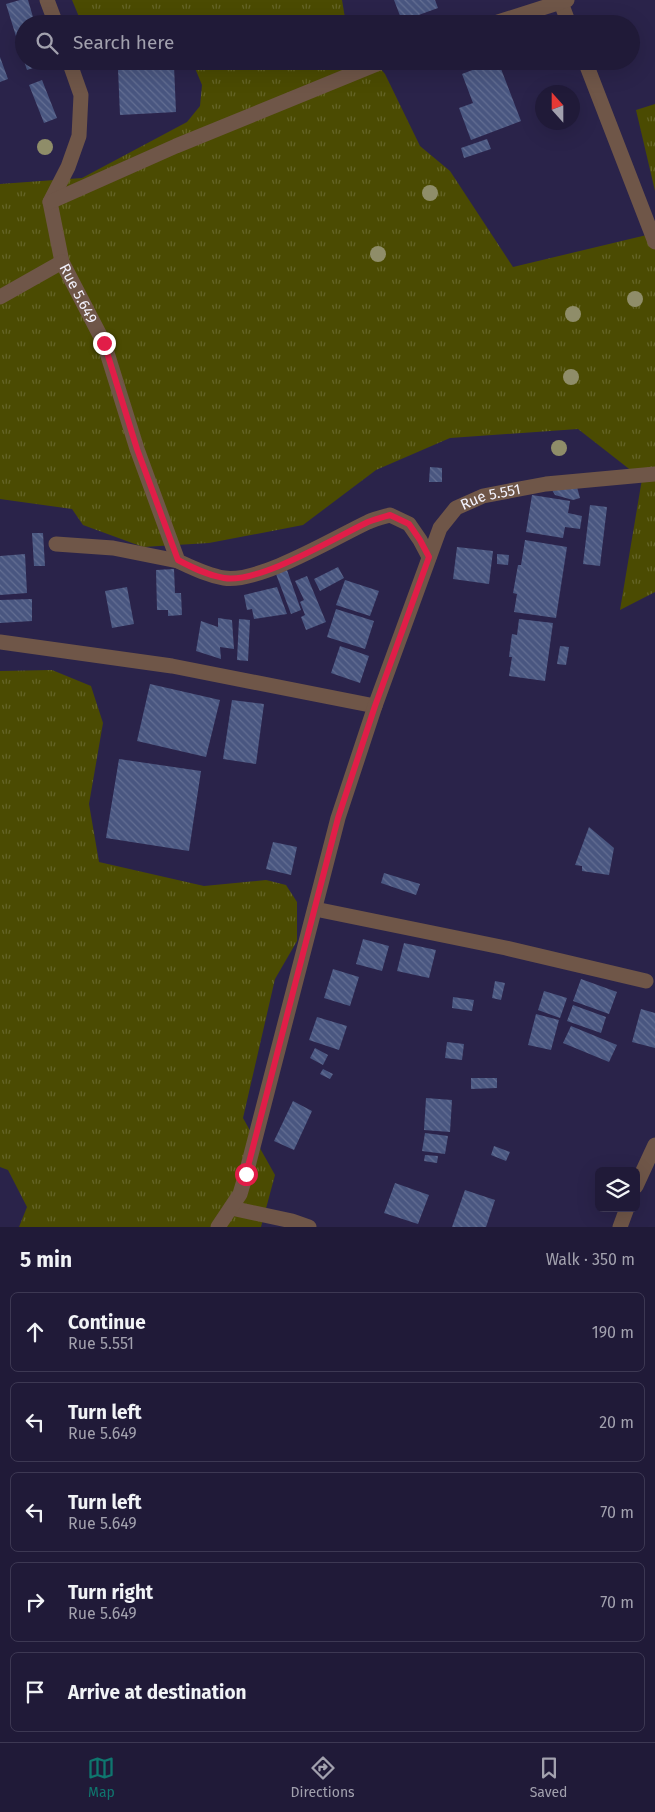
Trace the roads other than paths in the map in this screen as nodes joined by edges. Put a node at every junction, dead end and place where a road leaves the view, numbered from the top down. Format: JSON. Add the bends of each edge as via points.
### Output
{"nodes":[{"id":1,"x":47,"y":0,"type":"edge"},
{"id":2,"x":563,"y":1,"type":"edge"},
{"id":3,"x":53,"y":15,"type":"edge"},
{"id":4,"x":520,"y":15,"type":"edge"},
{"id":5,"x":567,"y":15,"type":"edge"},
{"id":6,"x":72,"y":70,"type":"edge"},
{"id":7,"x":362,"y":70,"type":"edge"},
{"id":8,"x":589,"y":70,"type":"edge"},
{"id":9,"x":50,"y":202,"type":"junction"},
{"id":10,"x":650,"y":211,"type":"edge"},
{"id":11,"x":655,"y":242,"type":"edge"},
{"id":12,"x":62,"y":262,"type":"junction"},
{"id":13,"x":0,"y":297,"type":"edge"},
{"id":14,"x":655,"y":474,"type":"edge"},
{"id":15,"x":56,"y":544,"type":"dead end"},
{"id":16,"x":429,"y":557,"type":"junction"},
{"id":17,"x":178,"y":560,"type":"junction"},
{"id":18,"x":0,"y":642,"type":"edge"},
{"id":19,"x":375,"y":706,"type":"junction"},
{"id":20,"x":315,"y":909,"type":"junction"},
{"id":21,"x":646,"y":981,"type":"dead end"},
{"id":22,"x":655,"y":1145,"type":"edge"},
{"id":23,"x":640,"y":1177,"type":"edge"},
{"id":24,"x":231,"y":1208,"type":"junction"},
{"id":25,"x":626,"y":1212,"type":"edge"},
{"id":26,"x":292,"y":1224,"type":"edge"},
{"id":27,"x":218,"y":1227,"type":"edge"},
{"id":28,"x":309,"y":1227,"type":"edge"},
{"id":29,"x":620,"y":1227,"type":"edge"}],
"edges":[{"from":1,"to":3,"type":"street"},
{"from":2,"to":4,"type":"street"},
{"from":2,"to":5,"type":"street"},
{"from":6,"to":9,"type":"street","via":[[81,95],[79,136]]},
{"from":7,"to":9,"type":"street","via":[[185,142]]},
{"from":8,"to":10,"type":"street"},
{"from":9,"to":12,"type":"street","name":"Rue 5.649"},
{"from":10,"to":11,"type":"street"},
{"from":12,"to":13,"type":"street"},
{"from":12,"to":17,"type":"street","name":"Rue 5.649","via":[[104,343],[137,449]]},
{"from":14,"to":16,"type":"street","name":"Rue 5.551","via":[[546,484],[483,496],[456,508],[440,528]]},
{"from":15,"to":17,"type":"street","via":[[113,548]]},
{"from":16,"to":17,"type":"street","via":[[409,524],[390,515],[249,576],[226,579],[200,572]]},
{"from":16,"to":19,"type":"street","name":"Rue 5.551"},
{"from":18,"to":19,"type":"street","via":[[172,666]]},
{"from":19,"to":20,"type":"street","name":"Rue 5.551","via":[[338,818]]},
{"from":20,"to":21,"type":"street"},
{"from":20,"to":24,"type":"street","name":"Rue 5.551","via":[[246,1174],[240,1194]]},
{"from":22,"to":23,"type":"street"},
{"from":24,"to":26,"type":"street"},
{"from":24,"to":27,"type":"street","name":"Rue 5.551"},
{"from":25,"to":29,"type":"street"},
{"from":26,"to":28,"type":"street"}]}
